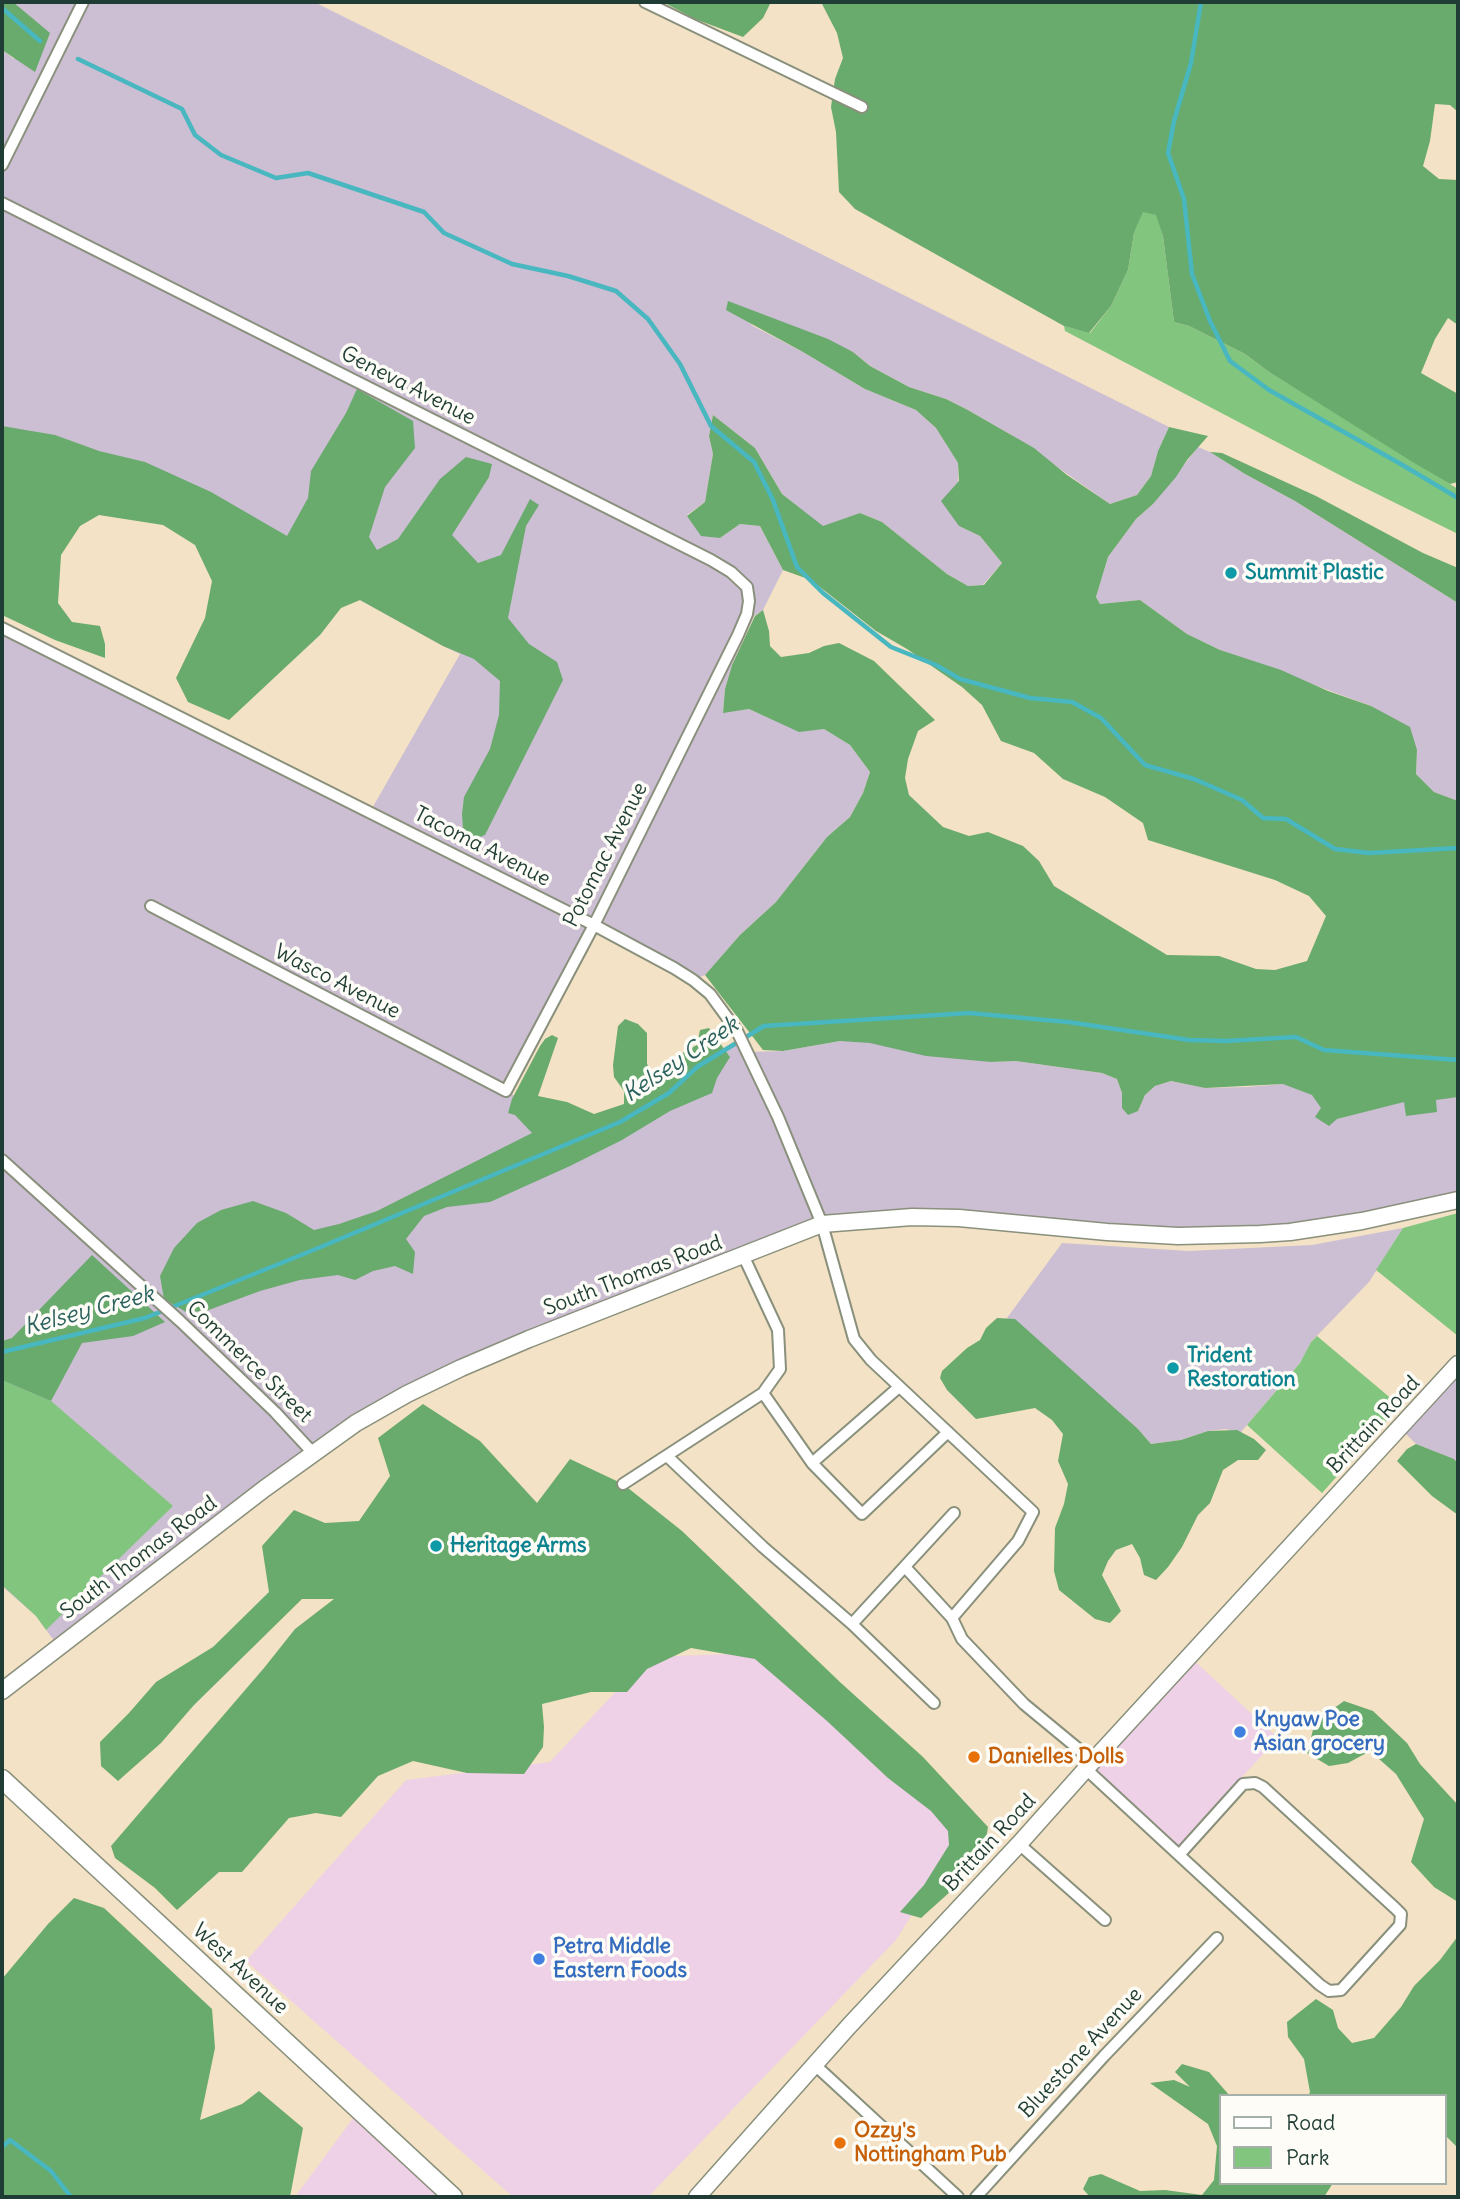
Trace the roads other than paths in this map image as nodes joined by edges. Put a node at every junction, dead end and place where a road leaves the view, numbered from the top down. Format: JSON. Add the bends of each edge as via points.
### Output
{"nodes":[{"id":1,"x":83,"y":2,"type":"edge"},
{"id":2,"x":645,"y":2,"type":"edge"},
{"id":3,"x":862,"y":107,"type":"dead end"},
{"id":4,"x":2,"y":164,"type":"edge"},
{"id":5,"x":2,"y":203,"type":"edge"},
{"id":6,"x":2,"y":628,"type":"edge"},
{"id":7,"x":738,"y":635,"type":"joint"},
{"id":8,"x":151,"y":906,"type":"dead end"},
{"id":9,"x":594,"y":925,"type":"junction"},
{"id":10,"x":506,"y":1091,"type":"joint"},
{"id":11,"x":2,"y":1160,"type":"edge"},
{"id":12,"x":1458,"y":1200,"type":"edge"},
{"id":13,"x":822,"y":1224,"type":"junction"},
{"id":14,"x":743,"y":1255,"type":"junction"},
{"id":15,"x":1458,"y":1364,"type":"edge"},
{"id":16,"x":900,"y":1387,"type":"junction"},
{"id":17,"x":763,"y":1393,"type":"junction"},
{"id":18,"x":947,"y":1432,"type":"junction"},
{"id":19,"x":313,"y":1453,"type":"junction"},
{"id":20,"x":667,"y":1456,"type":"junction"},
{"id":21,"x":812,"y":1463,"type":"junction"},
{"id":22,"x":623,"y":1484,"type":"dead end"},
{"id":23,"x":954,"y":1513,"type":"dead end"},
{"id":24,"x":905,"y":1567,"type":"junction"},
{"id":25,"x":952,"y":1618,"type":"junction"},
{"id":26,"x":852,"y":1624,"type":"junction"},
{"id":27,"x":2,"y":1691,"type":"edge"},
{"id":28,"x":934,"y":1703,"type":"dead end"},
{"id":29,"x":1089,"y":1765,"type":"junction"},
{"id":30,"x":2,"y":1779,"type":"edge"},
{"id":31,"x":1019,"y":1844,"type":"junction"},
{"id":32,"x":1179,"y":1855,"type":"junction"},
{"id":33,"x":1105,"y":1920,"type":"dead end"},
{"id":34,"x":1217,"y":1938,"type":"dead end"},
{"id":35,"x":816,"y":2065,"type":"junction"},
{"id":36,"x":451,"y":2195,"type":"edge"},
{"id":37,"x":697,"y":2197,"type":"edge"},
{"id":38,"x":958,"y":2197,"type":"edge"},
{"id":39,"x":976,"y":2197,"type":"edge"}],
"edges":[{"from":1,"to":4,"type":"street"},
{"from":2,"to":3,"type":"street"},
{"from":5,"to":7,"type":"street","name":"Geneva Avenue","via":[[731,572],[747,587],[749,601]]},
{"from":6,"to":9,"type":"street","name":"Tacoma Avenue"},
{"from":7,"to":9,"type":"street","name":"Potomac Avenue"},
{"from":8,"to":10,"type":"street","name":"Wasco Avenue"},
{"from":9,"to":10,"type":"street","name":"Potomac Avenue"},
{"from":9,"to":13,"type":"street","name":"Tacoma Avenue","via":[[693,980],[718,1003],[779,1117]]},
{"from":11,"to":19,"type":"street","name":"Commerce Street","via":[[180,1321]]},
{"from":12,"to":13,"type":"street","name":"South Thomas Road","via":[[1290,1232],[1178,1236],[912,1217]]},
{"from":13,"to":14,"type":"street","name":"South Thomas Road"},
{"from":13,"to":16,"type":"street","name":"Tacoma Avenue","via":[[853,1339]]},
{"from":14,"to":17,"type":"street","via":[[778,1330],[780,1368]]},
{"from":14,"to":19,"type":"street","name":"South Thomas Road","via":[[461,1367],[387,1405]]},
{"from":15,"to":29,"type":"street","name":"Brittain Road"},
{"from":16,"to":18,"type":"street","name":"Tacoma Avenue"},
{"from":16,"to":21,"type":"street"},
{"from":17,"to":20,"type":"street"},
{"from":17,"to":21,"type":"street"},
{"from":18,"to":21,"type":"street","via":[[862,1514]]},
{"from":18,"to":25,"type":"street","name":"Tacoma Avenue","via":[[1033,1512],[1018,1541]]},
{"from":19,"to":27,"type":"street","name":"South Thomas Road"},
{"from":20,"to":22,"type":"street"},
{"from":20,"to":26,"type":"street"},
{"from":23,"to":24,"type":"street"},
{"from":24,"to":25,"type":"street"},
{"from":24,"to":26,"type":"street"},
{"from":25,"to":29,"type":"street","via":[[962,1639]]},
{"from":26,"to":28,"type":"street"},
{"from":29,"to":31,"type":"street","name":"Brittain Road"},
{"from":29,"to":32,"type":"street"},
{"from":30,"to":36,"type":"main road","name":"West Avenue"},
{"from":31,"to":33,"type":"street"},
{"from":31,"to":35,"type":"street","name":"Brittain Road"},
{"from":32,"to":32,"type":"street","via":[[1329,1991],[1341,1990],[1400,1925],[1401,1914],[1395,1908],[1255,1783],[1243,1784]]},
{"from":34,"to":39,"type":"street","name":"Bluestone Avenue"},
{"from":35,"to":37,"type":"street","name":"Brittain Road"},
{"from":35,"to":38,"type":"street"}]}
